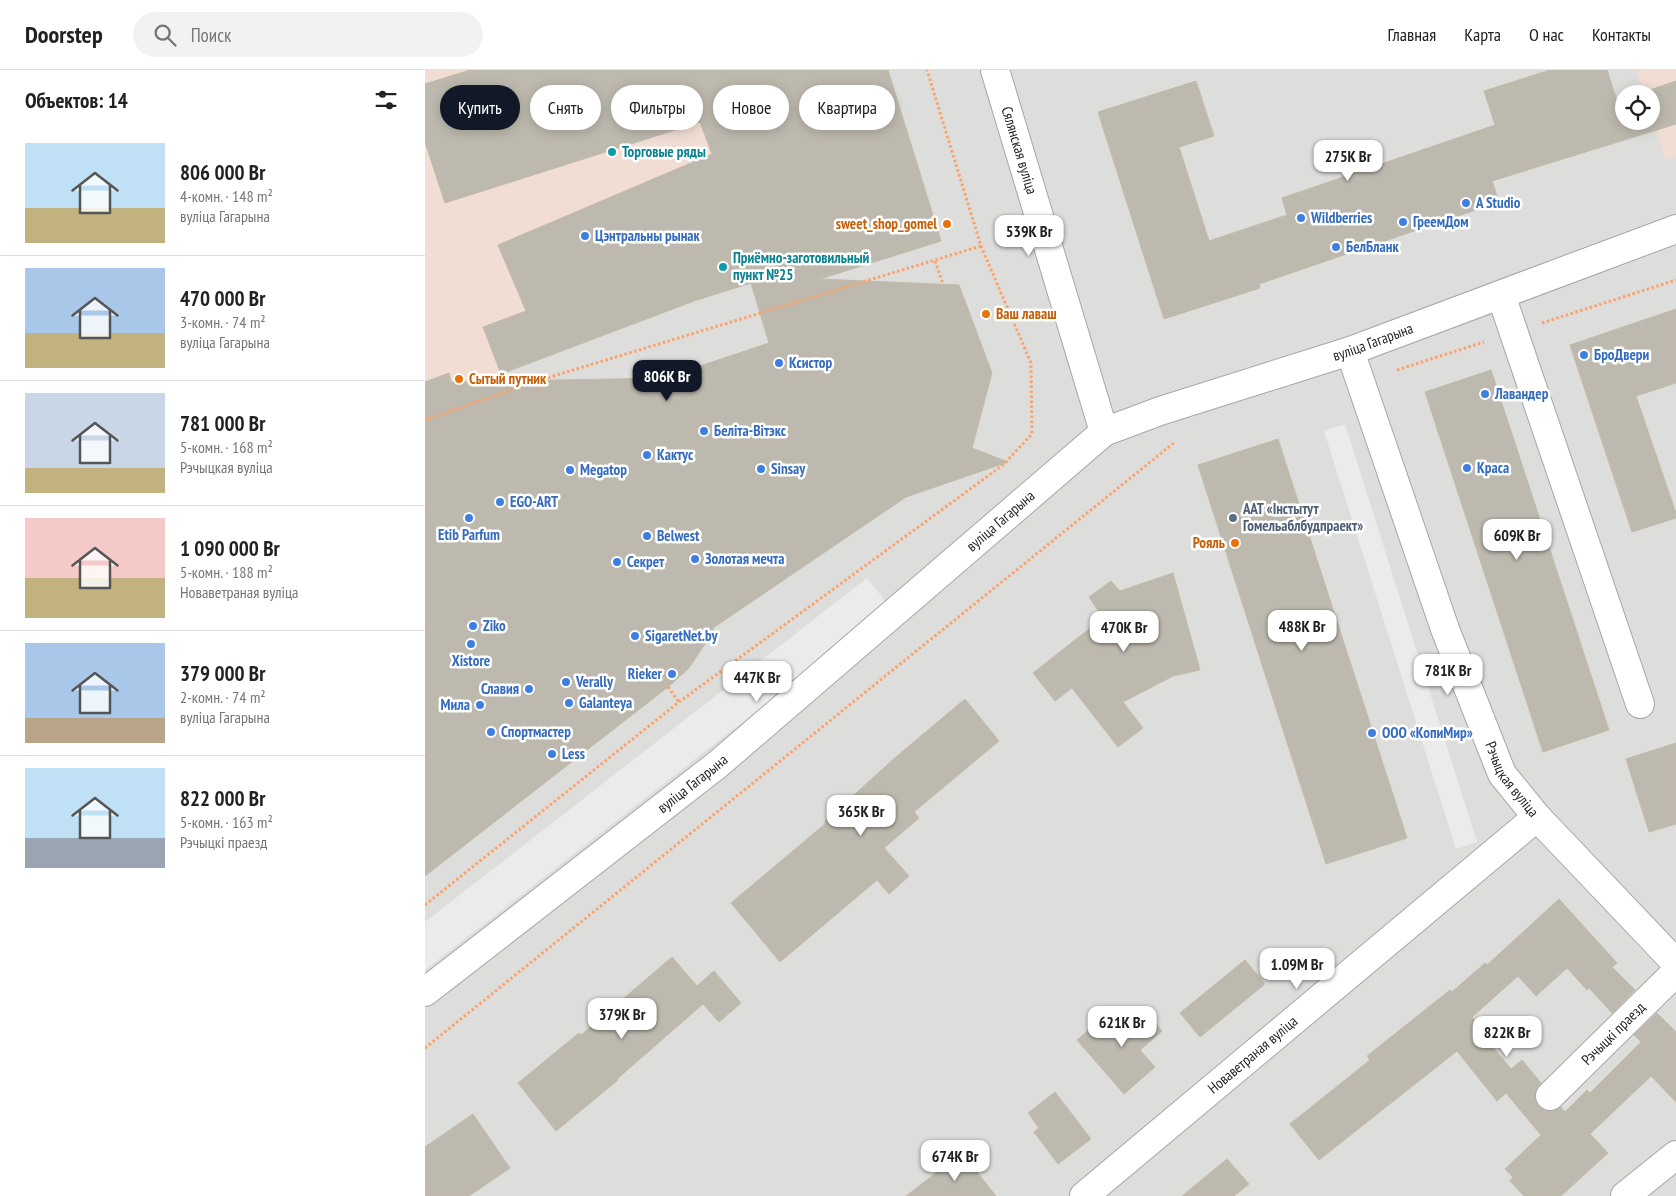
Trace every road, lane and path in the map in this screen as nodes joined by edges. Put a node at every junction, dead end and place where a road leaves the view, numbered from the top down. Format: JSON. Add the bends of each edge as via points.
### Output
{"nodes":[{"id":1,"x":927,"y":70,"type":"edge"},
{"id":2,"x":995,"y":70,"type":"edge"},
{"id":3,"x":1676,"y":229,"type":"edge"},
{"id":4,"x":981,"y":246,"type":"junction"},
{"id":5,"x":935,"y":261,"type":"junction"},
{"id":6,"x":1676,"y":280,"type":"edge"},
{"id":7,"x":943,"y":284,"type":"dead end"},
{"id":8,"x":1501,"y":296,"type":"junction"},
{"id":9,"x":1513,"y":332,"type":"junction"},
{"id":10,"x":1350,"y":351,"type":"junction"},
{"id":11,"x":537,"y":381,"type":"junction"},
{"id":12,"x":1360,"y":382,"type":"junction"},
{"id":13,"x":540,"y":391,"type":"dead end"},
{"id":14,"x":425,"y":420,"type":"edge"},
{"id":15,"x":1104,"y":432,"type":"junction"},
{"id":16,"x":1182,"y":440,"type":"dead end"},
{"id":17,"x":667,"y":687,"type":"dead end"},
{"id":18,"x":679,"y":702,"type":"junction"},
{"id":19,"x":1640,"y":704,"type":"dead end"},
{"id":20,"x":1537,"y":817,"type":"junction"},
{"id":21,"x":425,"y":905,"type":"edge"},
{"id":22,"x":1676,"y":964,"type":"edge"},
{"id":23,"x":1676,"y":972,"type":"edge"},
{"id":24,"x":425,"y":992,"type":"edge"},
{"id":25,"x":425,"y":1048,"type":"edge"},
{"id":26,"x":1549,"y":1096,"type":"dead end"},
{"id":27,"x":1676,"y":1155,"type":"edge"},
{"id":28,"x":1084,"y":1196,"type":"edge"},
{"id":29,"x":1625,"y":1196,"type":"edge"}],
"edges":[{"from":1,"to":4,"type":"path"},
{"from":2,"to":15,"type":"street","name":"Сялянская вуліца"},
{"from":3,"to":8,"type":"street","name":"вуліца Гагарына"},
{"from":4,"to":5,"type":"path"},
{"from":4,"to":18,"type":"path","via":[[1031,363],[1032,434],[1003,465],[977,485]]},
{"from":5,"to":7,"type":"path"},
{"from":5,"to":11,"type":"path"},
{"from":6,"to":9,"type":"path"},
{"from":8,"to":9,"type":"street"},
{"from":8,"to":10,"type":"street","name":"вуліца Гагарына"},
{"from":9,"to":12,"type":"path"},
{"from":9,"to":19,"type":"street"},
{"from":10,"to":12,"type":"street","name":"Рэчыцкая вуліца"},
{"from":10,"to":15,"type":"street","name":"вуліца Гагарына"},
{"from":11,"to":13,"type":"path"},
{"from":11,"to":14,"type":"path"},
{"from":12,"to":20,"type":"street","name":"Рэчыцкая вуліца","via":[[1445,629],[1502,774]]},
{"from":15,"to":24,"type":"street","name":"вуліца Гагарына","via":[[717,764]]},
{"from":16,"to":25,"type":"path","via":[[1173,443]]},
{"from":17,"to":18,"type":"path"},
{"from":18,"to":21,"type":"path"},
{"from":20,"to":22,"type":"street","name":"Рэчыцкая вуліца"},
{"from":20,"to":28,"type":"street","name":"Новаветраная вуліца"},
{"from":23,"to":26,"type":"street","name":"Рэчыцкі праезд"},
{"from":27,"to":29,"type":"street"}]}
